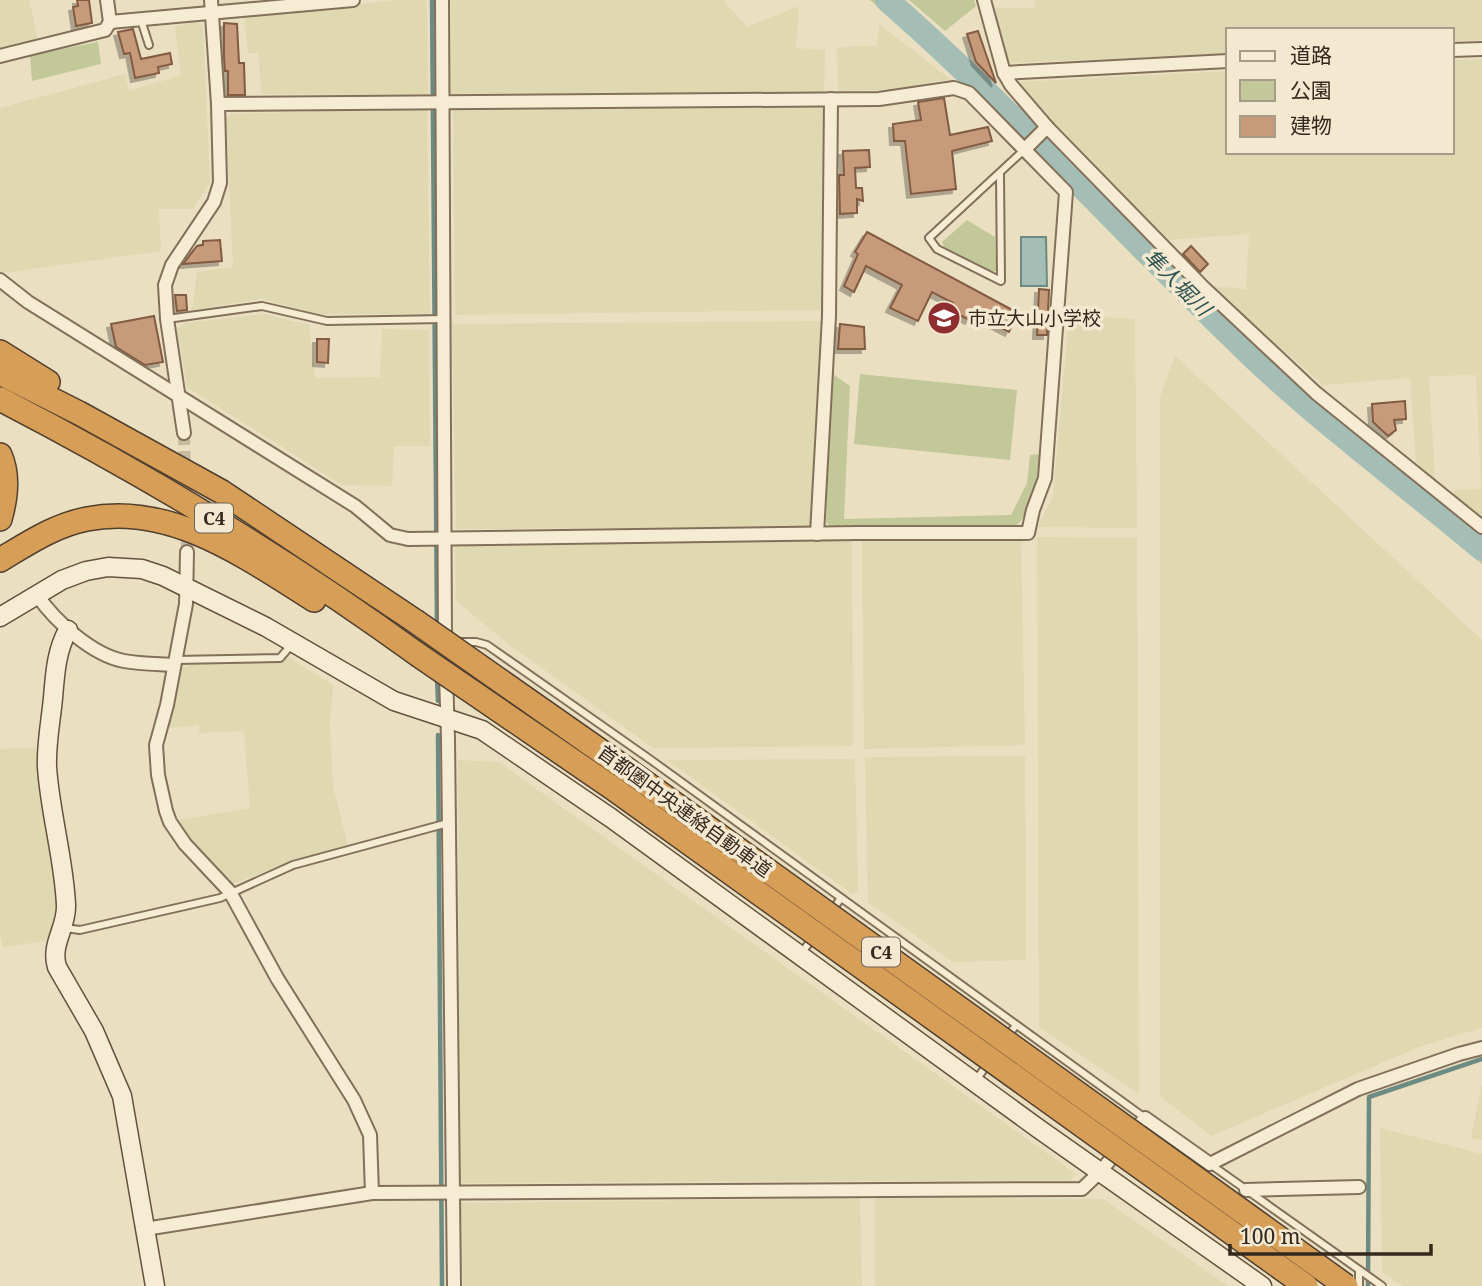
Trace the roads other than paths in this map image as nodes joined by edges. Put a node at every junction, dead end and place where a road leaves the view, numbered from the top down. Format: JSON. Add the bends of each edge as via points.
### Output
{"nodes":[{"id":1,"x":107,"y":0,"type":"edge"},
{"id":2,"x":353,"y":0,"type":"edge"},
{"id":3,"x":442,"y":0,"type":"edge"},
{"id":4,"x":984,"y":0,"type":"edge"},
{"id":5,"x":212,"y":6,"type":"edge"},
{"id":6,"x":141,"y":20,"type":"junction"},
{"id":7,"x":110,"y":22,"type":"junction"},
{"id":8,"x":149,"y":45,"type":"dead end"},
{"id":9,"x":1482,"y":49,"type":"edge"},
{"id":10,"x":1454,"y":50,"type":"edge"},
{"id":11,"x":0,"y":56,"type":"edge"},
{"id":12,"x":1226,"y":61,"type":"edge"},
{"id":13,"x":1004,"y":73,"type":"junction"},
{"id":14,"x":831,"y":99,"type":"junction"},
{"id":15,"x":442,"y":103,"type":"junction"},
{"id":16,"x":218,"y":104,"type":"junction"},
{"id":17,"x":1044,"y":130,"type":"junction"},
{"id":18,"x":1025,"y":149,"type":"junction"},
{"id":19,"x":1000,"y":174,"type":"junction"},
{"id":20,"x":0,"y":280,"type":"edge"},
{"id":21,"x":167,"y":319,"type":"junction"},
{"id":22,"x":444,"y":319,"type":"junction"},
{"id":23,"x":0,"y":352,"type":"edge"},
{"id":24,"x":0,"y":373,"type":"edge"},
{"id":25,"x":179,"y":397,"type":"junction"},
{"id":26,"x":0,"y":399,"type":"edge"},
{"id":27,"x":184,"y":433,"type":"tunnel mouth"},
{"id":28,"x":121,"y":436,"type":"junction"},
{"id":29,"x":0,"y":455,"type":"edge"},
{"id":30,"x":0,"y":519,"type":"edge"},
{"id":31,"x":1482,"y":527,"type":"edge"},
{"id":32,"x":817,"y":534,"type":"junction"},
{"id":33,"x":445,"y":537,"type":"junction"},
{"id":34,"x":187,"y":552,"type":"tunnel mouth"},
{"id":35,"x":0,"y":560,"type":"edge"},
{"id":36,"x":186,"y":587,"type":"junction"},
{"id":37,"x":37,"y":595,"type":"junction"},
{"id":38,"x":0,"y":617,"type":"edge"},
{"id":39,"x":68,"y":630,"type":"junction"},
{"id":40,"x":294,"y":641,"type":"junction"},
{"id":41,"x":445,"y":642,"type":"junction"},
{"id":42,"x":414,"y":657,"type":"junction"},
{"id":43,"x":174,"y":663,"type":"junction"},
{"id":44,"x":446,"y":718,"type":"junction"},
{"id":45,"x":651,"y":760,"type":"junction"},
{"id":46,"x":611,"y":818,"type":"junction"},
{"id":47,"x":448,"y":823,"type":"junction"},
{"id":48,"x":230,"y":892,"type":"junction"},
{"id":49,"x":841,"y":898,"type":"junction"},
{"id":50,"x":63,"y":928,"type":"junction"},
{"id":51,"x":801,"y":954,"type":"junction"},
{"id":52,"x":1016,"y":1025,"type":"junction"},
{"id":53,"x":1482,"y":1048,"type":"edge"},
{"id":54,"x":975,"y":1082,"type":"junction"},
{"id":55,"x":1145,"y":1118,"type":"junction"},
{"id":56,"x":1210,"y":1164,"type":"junction"},
{"id":57,"x":1100,"y":1172,"type":"junction"},
{"id":58,"x":1359,"y":1187,"type":"dead end"},
{"id":59,"x":1246,"y":1190,"type":"junction"},
{"id":60,"x":372,"y":1193,"type":"junction"},
{"id":61,"x":452,"y":1193,"type":"junction"},
{"id":62,"x":145,"y":1229,"type":"junction"},
{"id":63,"x":1352,"y":1278,"type":"edge"},
{"id":64,"x":155,"y":1286,"type":"edge"},
{"id":65,"x":454,"y":1286,"type":"edge"},
{"id":66,"x":1262,"y":1286,"type":"edge"},
{"id":67,"x":1306,"y":1286,"type":"edge"},
{"id":68,"x":1359,"y":1286,"type":"edge"},
{"id":69,"x":1382,"y":1286,"type":"edge"}],
"edges":[{"from":1,"to":7,"type":"street"},
{"from":2,"to":5,"type":"street"},
{"from":3,"to":15,"type":"street"},
{"from":4,"to":13,"type":"street"},
{"from":5,"to":6,"type":"street"},
{"from":5,"to":16,"type":"street"},
{"from":6,"to":7,"type":"street"},
{"from":6,"to":8,"type":"lane"},
{"from":7,"to":11,"type":"street","via":[[105,30]]},
{"from":9,"to":10,"type":"street"},
{"from":12,"to":13,"type":"street"},
{"from":13,"to":17,"type":"street"},
{"from":14,"to":15,"type":"street"},
{"from":14,"to":18,"type":"street","via":[[879,99],[954,88],[969,93]]},
{"from":14,"to":32,"type":"street","via":[[829,316]]},
{"from":15,"to":16,"type":"street"},
{"from":15,"to":22,"type":"street"},
{"from":16,"to":21,"type":"street","via":[[220,183],[214,202],[172,265],[165,285]]},
{"from":17,"to":18,"type":"street"},
{"from":17,"to":31,"type":"street","via":[[1316,393]]},
{"from":18,"to":19,"type":"lane"},
{"from":18,"to":32,"type":"street","via":[[1066,192],[1045,478],[1028,533]]},
{"from":19,"to":19,"type":"lane","via":[[1001,267],[1001,281],[937,249],[929,238]]},
{"from":20,"to":25,"type":"street"},
{"from":21,"to":22,"type":"lane","via":[[262,306],[327,321]]},
{"from":21,"to":25,"type":"street"},
{"from":22,"to":33,"type":"street"},
{"from":23,"to":28,"type":"highway","via":[[95,408]]},
{"from":24,"to":28,"type":"highway","name":"首都圏中央連絡自動車道","number":"C4"},
{"from":25,"to":27,"type":"street"},
{"from":25,"to":33,"type":"street","via":[[355,506],[390,535]]},
{"from":26,"to":42,"type":"highway","name":"首都圏中央連絡自動車道","number":"C4","via":[[209,515],[343,600]]},
{"from":28,"to":63,"type":"highway","name":"首都圏中央連絡自動車道","number":"C4","bridge":true,"via":[[222,492],[415,621]]},
{"from":29,"to":30,"type":"highway","via":[[6,490]]},
{"from":32,"to":33,"type":"street"},
{"from":33,"to":41,"type":"street"},
{"from":34,"to":36,"type":"street"},
{"from":35,"to":42,"type":"highway","via":[[85,519],[129,516],[164,521],[251,561]]},
{"from":36,"to":37,"type":"street","via":[[142,569],[108,567],[75,574]]},
{"from":36,"to":40,"type":"street"},
{"from":36,"to":43,"type":"street"},
{"from":37,"to":38,"type":"street"},
{"from":37,"to":39,"type":"street"},
{"from":39,"to":43,"type":"street","via":[[121,660]]},
{"from":39,"to":50,"type":"street","via":[[55,671],[47,763],[66,903]]},
{"from":40,"to":43,"type":"lane","via":[[280,658]]},
{"from":40,"to":44,"type":"street","via":[[394,701]]},
{"from":41,"to":44,"type":"street"},
{"from":41,"to":45,"type":"lane","via":[[487,645]]},
{"from":42,"to":67,"type":"highway","name":"首都圏中央連絡自動車道","number":"C4","bridge":true,"via":[[564,755]]},
{"from":43,"to":48,"type":"street","via":[[156,745],[166,811],[185,844]]},
{"from":44,"to":46,"type":"street","via":[[498,739]]},
{"from":44,"to":47,"type":"street"},
{"from":45,"to":46,"type":"lane"},
{"from":45,"to":49,"type":"lane"},
{"from":46,"to":51,"type":"street"},
{"from":47,"to":48,"type":"lane","via":[[293,865]]},
{"from":47,"to":61,"type":"street"},
{"from":48,"to":50,"type":"lane","via":[[79,930]]},
{"from":48,"to":60,"type":"street","via":[[367,1126]]},
{"from":49,"to":51,"type":"lane"},
{"from":49,"to":52,"type":"lane"},
{"from":50,"to":62,"type":"street","via":[[54,958],[94,1031],[122,1096]]},
{"from":51,"to":54,"type":"street"},
{"from":52,"to":54,"type":"lane"},
{"from":52,"to":55,"type":"lane"},
{"from":53,"to":56,"type":"street","via":[[1358,1088]]},
{"from":54,"to":57,"type":"street"},
{"from":55,"to":56,"type":"street"},
{"from":55,"to":57,"type":"street"},
{"from":56,"to":59,"type":"lane"},
{"from":57,"to":61,"type":"street","via":[[1082,1189]]},
{"from":57,"to":66,"type":"street"},
{"from":58,"to":59,"type":"street"},
{"from":59,"to":63,"type":"lane"},
{"from":60,"to":61,"type":"street"},
{"from":60,"to":62,"type":"street"},
{"from":61,"to":65,"type":"street"},
{"from":62,"to":64,"type":"street"},
{"from":63,"to":68,"type":"lane"},
{"from":63,"to":69,"type":"lane"}]}
